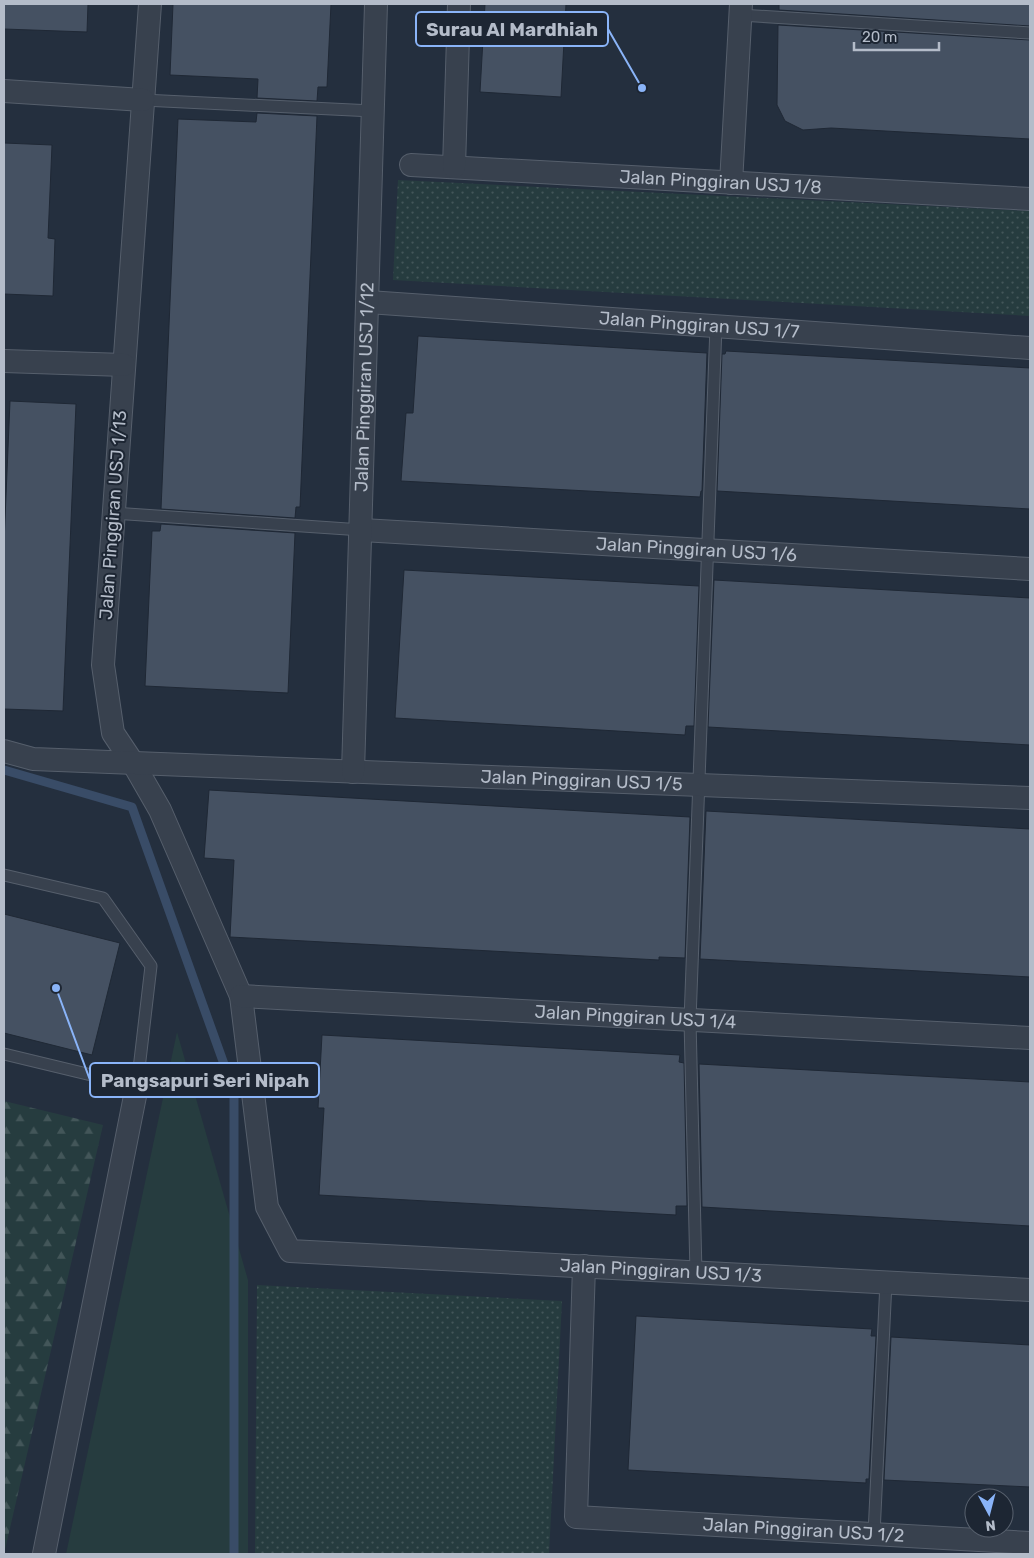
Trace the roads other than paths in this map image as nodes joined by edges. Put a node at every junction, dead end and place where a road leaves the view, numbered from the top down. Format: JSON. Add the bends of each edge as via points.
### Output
{"nodes":[{"id":1,"x":150,"y":4,"type":"edge"},
{"id":2,"x":376,"y":4,"type":"edge"},
{"id":3,"x":459,"y":4,"type":"edge"},
{"id":4,"x":741,"y":10,"type":"edge"},
{"id":5,"x":1030,"y":33,"type":"edge"},
{"id":6,"x":4,"y":92,"type":"edge"},
{"id":7,"x":143,"y":100,"type":"junction"},
{"id":8,"x":373,"y":111,"type":"junction"},
{"id":9,"x":411,"y":165,"type":"dead end"},
{"id":10,"x":454,"y":168,"type":"junction"},
{"id":11,"x":731,"y":183,"type":"junction"},
{"id":12,"x":1030,"y":199,"type":"edge"},
{"id":13,"x":368,"y":302,"type":"junction"},
{"id":14,"x":716,"y":326,"type":"junction"},
{"id":15,"x":1030,"y":348,"type":"edge"},
{"id":16,"x":4,"y":361,"type":"edge"},
{"id":17,"x":124,"y":365,"type":"junction"},
{"id":18,"x":113,"y":513,"type":"junction"},
{"id":19,"x":362,"y":530,"type":"junction"},
{"id":20,"x":708,"y":550,"type":"junction"},
{"id":21,"x":1030,"y":569,"type":"edge"},
{"id":22,"x":4,"y":751,"type":"edge"},
{"id":23,"x":132,"y":763,"type":"junction"},
{"id":24,"x":353,"y":772,"type":"junction"},
{"id":25,"x":698,"y":785,"type":"junction"},
{"id":26,"x":1030,"y":798,"type":"edge"},
{"id":27,"x":4,"y":875,"type":"edge"},
{"id":28,"x":241,"y":996,"type":"junction"},
{"id":29,"x":690,"y":1020,"type":"junction"},
{"id":30,"x":1030,"y":1038,"type":"edge"},
{"id":31,"x":4,"y":1054,"type":"edge"},
{"id":32,"x":137,"y":1086,"type":"junction"},
{"id":33,"x":290,"y":1251,"type":"joint"},
{"id":34,"x":584,"y":1266,"type":"junction"},
{"id":35,"x":696,"y":1273,"type":"junction"},
{"id":36,"x":886,"y":1282,"type":"junction"},
{"id":37,"x":1030,"y":1290,"type":"edge"},
{"id":38,"x":874,"y":1534,"type":"junction"},
{"id":39,"x":1030,"y":1543,"type":"edge"},
{"id":40,"x":44,"y":1554,"type":"edge"}],
"edges":[{"from":1,"to":7,"type":"street","name":"Jalan Pinggiran USJ 1/13"},
{"from":2,"to":8,"type":"street","name":"Jalan Pinggiran USJ 1/12"},
{"from":3,"to":10,"type":"street"},
{"from":4,"to":5,"type":"lane"},
{"from":4,"to":11,"type":"street"},
{"from":6,"to":7,"type":"street"},
{"from":7,"to":8,"type":"lane"},
{"from":7,"to":17,"type":"street","name":"Jalan Pinggiran USJ 1/13"},
{"from":8,"to":13,"type":"street","name":"Jalan Pinggiran USJ 1/12"},
{"from":9,"to":10,"type":"street","name":"Jalan Pinggiran USJ 1/8"},
{"from":10,"to":11,"type":"street","name":"Jalan Pinggiran USJ 1/8"},
{"from":11,"to":12,"type":"street","name":"Jalan Pinggiran USJ 1/8"},
{"from":13,"to":14,"type":"street","name":"Jalan Pinggiran USJ 1/7"},
{"from":13,"to":19,"type":"street","name":"Jalan Pinggiran USJ 1/12"},
{"from":14,"to":15,"type":"street","name":"Jalan Pinggiran USJ 1/7"},
{"from":14,"to":20,"type":"lane"},
{"from":16,"to":17,"type":"street"},
{"from":17,"to":18,"type":"street","name":"Jalan Pinggiran USJ 1/13"},
{"from":18,"to":19,"type":"lane"},
{"from":18,"to":23,"type":"street","name":"Jalan Pinggiran USJ 1/13","via":[[103,665],[113,733]]},
{"from":19,"to":20,"type":"street","name":"Jalan Pinggiran USJ 1/6"},
{"from":19,"to":24,"type":"street","name":"Jalan Pinggiran USJ 1/12"},
{"from":20,"to":21,"type":"street","name":"Jalan Pinggiran USJ 1/6"},
{"from":20,"to":25,"type":"lane"},
{"from":22,"to":23,"type":"street","name":"Jalan Pinggiran USJ 1/5","via":[[33,759]]},
{"from":23,"to":24,"type":"street","name":"Jalan Pinggiran USJ 1/5"},
{"from":23,"to":28,"type":"street","name":"Jalan Pinggiran USJ 1/13","via":[[160,810]]},
{"from":24,"to":25,"type":"street","name":"Jalan Pinggiran USJ 1/5"},
{"from":25,"to":26,"type":"street","name":"Jalan Pinggiran USJ 1/5"},
{"from":25,"to":29,"type":"lane"},
{"from":27,"to":32,"type":"lane","via":[[103,898],[151,966]]},
{"from":28,"to":29,"type":"street","name":"Jalan Pinggiran USJ 1/4"},
{"from":28,"to":33,"type":"street","name":"Jalan Pinggiran USJ 1/13","via":[[267,1207]]},
{"from":29,"to":30,"type":"street","name":"Jalan Pinggiran USJ 1/4"},
{"from":29,"to":35,"type":"lane"},
{"from":31,"to":32,"type":"lane"},
{"from":32,"to":40,"type":"street"},
{"from":33,"to":34,"type":"street","name":"Jalan Pinggiran USJ 1/3"},
{"from":34,"to":35,"type":"street","name":"Jalan Pinggiran USJ 1/3"},
{"from":34,"to":38,"type":"street","name":"Jalan Pinggiran USJ 1/2","via":[[576,1517]]},
{"from":35,"to":36,"type":"street","name":"Jalan Pinggiran USJ 1/3"},
{"from":36,"to":37,"type":"street","name":"Jalan Pinggiran USJ 1/3"},
{"from":36,"to":38,"type":"lane"},
{"from":38,"to":39,"type":"street","name":"Jalan Pinggiran USJ 1/2"}]}
